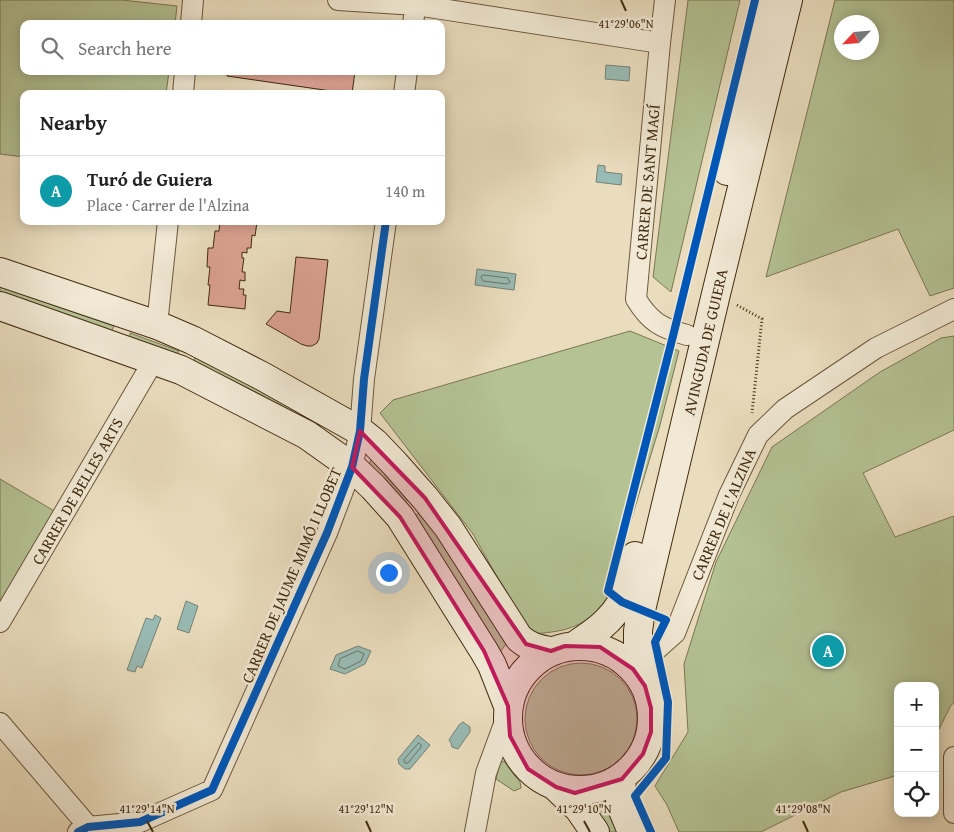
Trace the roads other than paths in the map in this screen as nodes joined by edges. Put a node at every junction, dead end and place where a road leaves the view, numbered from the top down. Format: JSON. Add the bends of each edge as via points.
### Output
{"nodes":[{"id":1,"x":193,"y":0,"type":"edge"},
{"id":2,"x":338,"y":0,"type":"edge"},
{"id":3,"x":665,"y":0,"type":"edge"},
{"id":4,"x":768,"y":0,"type":"edge"},
{"id":5,"x":788,"y":0,"type":"edge"},
{"id":6,"x":415,"y":10,"type":"edge"},
{"id":7,"x":191,"y":20,"type":"edge"},
{"id":8,"x":660,"y":43,"type":"junction"},
{"id":9,"x":185,"y":75,"type":"edge"},
{"id":10,"x":406,"y":75,"type":"edge"},
{"id":11,"x":183,"y":90,"type":"edge"},
{"id":12,"x":405,"y":90,"type":"edge"},
{"id":13,"x":168,"y":225,"type":"edge"},
{"id":14,"x":385,"y":225,"type":"edge"},
{"id":15,"x":0,"y":272,"type":"edge"},
{"id":16,"x":0,"y":306,"type":"edge"},
{"id":17,"x":954,"y":309,"type":"edge"},
{"id":18,"x":157,"y":325,"type":"junction"},
{"id":19,"x":687,"y":335,"type":"junction"},
{"id":20,"x":154,"y":360,"type":"junction"},
{"id":21,"x":360,"y":431,"type":"junction"},
{"id":22,"x":352,"y":467,"type":"junction"},
{"id":23,"x":0,"y":622,"type":"edge"},
{"id":24,"x":562,"y":648,"type":"junction"},
{"id":25,"x":640,"y":658,"type":"junction"},
{"id":26,"x":645,"y":686,"type":"junction"},
{"id":27,"x":508,"y":711,"type":"junction"},
{"id":28,"x":0,"y":723,"type":"edge"},
{"id":29,"x":954,"y":757,"type":"edge"},
{"id":30,"x":622,"y":779,"type":"junction"},
{"id":31,"x":556,"y":787,"type":"junction"},
{"id":32,"x":954,"y":813,"type":"edge"},
{"id":33,"x":86,"y":830,"type":"edge"},
{"id":34,"x":475,"y":832,"type":"edge"},
{"id":35,"x":595,"y":832,"type":"edge"},
{"id":36,"x":632,"y":832,"type":"edge"}],
"edges":[{"from":1,"to":7,"type":"street"},
{"from":2,"to":6,"type":"street"},
{"from":3,"to":8,"type":"street","name":"CARRER DE SANT MAGÍ"},
{"from":4,"to":19,"type":"main road","name":"AVINGUDA DE GUIERA"},
{"from":5,"to":25,"type":"main road","name":"AVINGUDA DE GUIERA","via":[[641,610],[638,631]]},
{"from":6,"to":8,"type":"street"},
{"from":8,"to":19,"type":"street","name":"CARRER DE SANT MAGÍ","via":[[636,299],[645,314],[658,324]]},
{"from":9,"to":11,"type":"street"},
{"from":10,"to":12,"type":"street"},
{"from":13,"to":18,"type":"street"},
{"from":14,"to":21,"type":"street","name":"CARRER DE JAUME MIMÓ I LLOBET"},
{"from":15,"to":18,"type":"main road"},
{"from":16,"to":20,"type":"main road"},
{"from":17,"to":25,"type":"street","name":"CARRER DE L'ALZINA","via":[[876,348],[786,409],[758,434],[729,494],[675,633],[657,649]]},
{"from":18,"to":21,"type":"main road","via":[[262,376]]},
{"from":19,"to":24,"type":"main road","name":"AVINGUDA DE GUIERA","via":[[622,602],[613,616],[594,632]]},
{"from":20,"to":22,"type":"main road","via":[[181,370],[307,435]]},
{"from":20,"to":23,"type":"street","name":"CARRER DE BELLES ARTS"},
{"from":21,"to":22,"type":"street","name":"CARRER DE JAUME MIMÓ I LLOBET"},
{"from":21,"to":24,"type":"main road","via":[[396,464],[448,527],[519,638],[537,649]]},
{"from":22,"to":27,"type":"main road","via":[[400,517],[484,650]]},
{"from":22,"to":33,"type":"street","name":"CARRER DE JAUME MIMÓ I LLOBET","via":[[327,533],[212,790],[140,822]]},
{"from":24,"to":26,"type":"main road","via":[[600,647],[633,669]]},
{"from":24,"to":27,"type":"main road","via":[[538,658],[523,673],[512,692]]},
{"from":25,"to":26,"type":"main road","name":"AVINGUDA DE GUIERA"},
{"from":26,"to":30,"type":"main road","via":[[651,708],[651,732],[643,754]]},
{"from":27,"to":31,"type":"main road","via":[[510,736],[516,750],[528,769]]},
{"from":27,"to":34,"type":"street","via":[[486,773]]},
{"from":28,"to":33,"type":"street"},
{"from":29,"to":32,"type":"street"},
{"from":30,"to":31,"type":"main road","via":[[592,791],[575,792]]},
{"from":30,"to":36,"type":"main road","via":[[620,803]]},
{"from":31,"to":35,"type":"main road","via":[[579,809]]}]}
